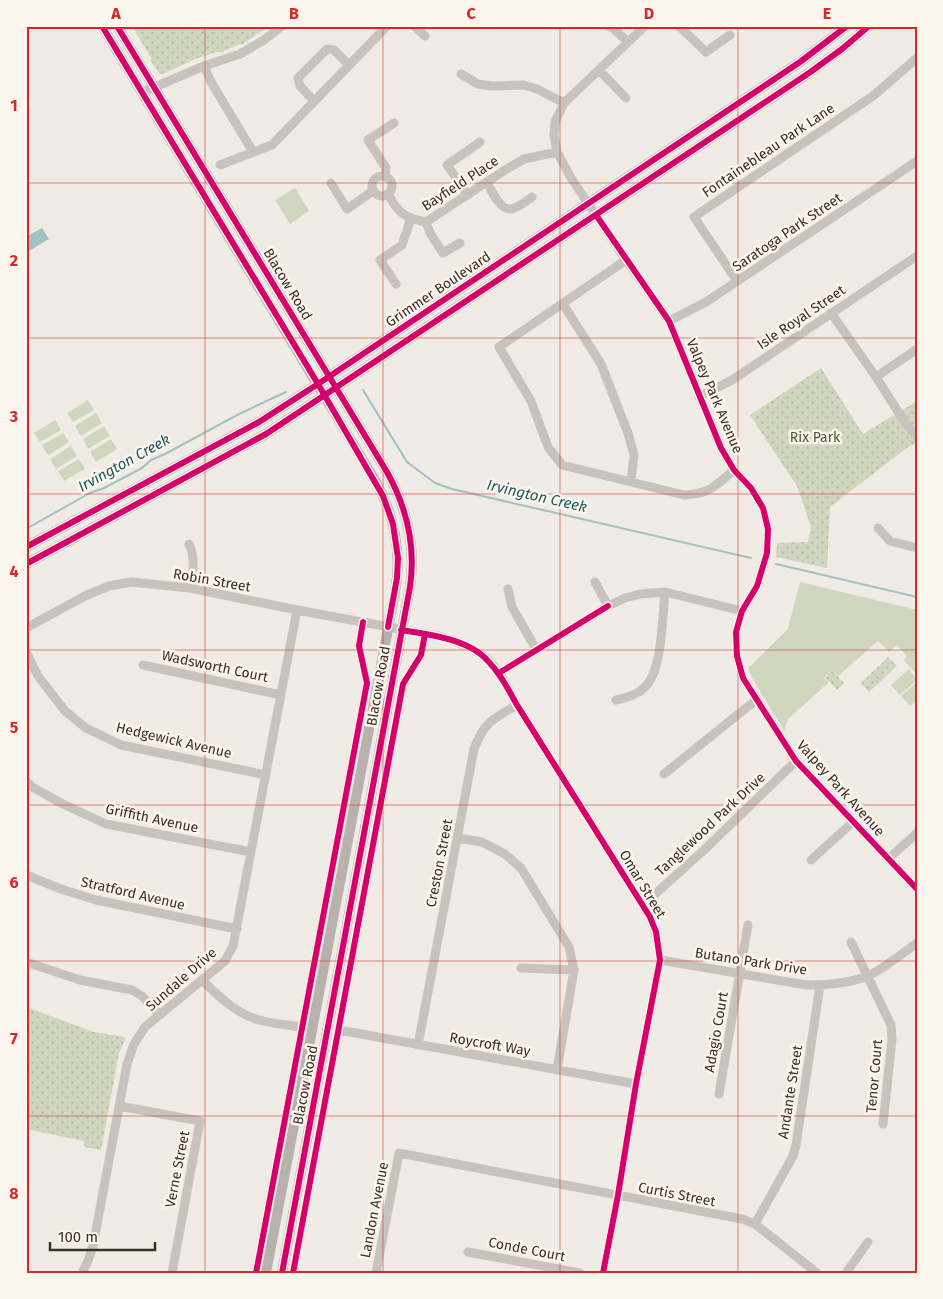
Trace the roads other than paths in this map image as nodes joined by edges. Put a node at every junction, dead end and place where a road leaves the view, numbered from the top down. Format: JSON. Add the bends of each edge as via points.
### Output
{"nodes":[{"id":1,"x":102,"y":26,"type":"edge"},
{"id":2,"x":118,"y":26,"type":"edge"},
{"id":3,"x":282,"y":26,"type":"edge"},
{"id":4,"x":387,"y":26,"type":"edge"},
{"id":5,"x":414,"y":26,"type":"edge"},
{"id":6,"x":608,"y":26,"type":"edge"},
{"id":7,"x":645,"y":26,"type":"edge"},
{"id":8,"x":679,"y":26,"type":"edge"},
{"id":9,"x":847,"y":26,"type":"edge"},
{"id":10,"x":869,"y":26,"type":"edge"},
{"id":11,"x":730,"y":35,"type":"dead end"},
{"id":12,"x":425,"y":36,"type":"dead end"},
{"id":13,"x":628,"y":42,"type":"junction"},
{"id":14,"x":917,"y":58,"type":"edge"},
{"id":15,"x":349,"y":65,"type":"junction"},
{"id":16,"x":204,"y":66,"type":"junction"},
{"id":17,"x":599,"y":70,"type":"junction"},
{"id":18,"x":461,"y":74,"type":"dead end"},
{"id":19,"x":154,"y":88,"type":"junction"},
{"id":20,"x":142,"y":92,"type":"junction"},
{"id":21,"x":626,"y":98,"type":"dead end"},
{"id":22,"x":314,"y":101,"type":"junction"},
{"id":23,"x":564,"y":103,"type":"junction"},
{"id":24,"x":394,"y":123,"type":"dead end"},
{"id":25,"x":480,"y":142,"type":"dead end"},
{"id":26,"x":253,"y":152,"type":"junction"},
{"id":27,"x":557,"y":152,"type":"junction"},
{"id":28,"x":917,"y":161,"type":"edge"},
{"id":29,"x":220,"y":165,"type":"dead end"},
{"id":30,"x":385,"y":176,"type":"junction"},
{"id":31,"x":487,"y":182,"type":"junction"},
{"id":32,"x":331,"y":183,"type":"dead end"},
{"id":33,"x":373,"y":191,"type":"junction"},
{"id":34,"x":388,"y":194,"type":"junction"},
{"id":35,"x":468,"y":195,"type":"junction"},
{"id":36,"x":532,"y":197,"type":"dead end"},
{"id":37,"x":588,"y":203,"type":"junction"},
{"id":38,"x":596,"y":215,"type":"junction"},
{"id":39,"x":411,"y":218,"type":"junction"},
{"id":40,"x":426,"y":222,"type":"junction"},
{"id":41,"x":460,"y":243,"type":"dead end"},
{"id":42,"x":917,"y":256,"type":"edge"},
{"id":43,"x":626,"y":260,"type":"junction"},
{"id":44,"x":736,"y":281,"type":"junction"},
{"id":45,"x":396,"y":284,"type":"dead end"},
{"id":46,"x":563,"y":304,"type":"junction"},
{"id":47,"x":831,"y":313,"type":"junction"},
{"id":48,"x":669,"y":321,"type":"junction"},
{"id":49,"x":917,"y":349,"type":"edge"},
{"id":50,"x":330,"y":376,"type":"junction"},
{"id":51,"x":876,"y":377,"type":"junction"},
{"id":52,"x":318,"y":384,"type":"junction"},
{"id":53,"x":337,"y":388,"type":"junction"},
{"id":54,"x":325,"y":396,"type":"junction"},
{"id":55,"x":699,"y":396,"type":"junction"},
{"id":56,"x":917,"y":437,"type":"edge"},
{"id":57,"x":734,"y":470,"type":"junction"},
{"id":58,"x":631,"y":481,"type":"junction"},
{"id":59,"x":878,"y":528,"type":"dead end"},
{"id":60,"x":189,"y":544,"type":"dead end"},
{"id":61,"x":26,"y":547,"type":"edge"},
{"id":62,"x":917,"y":548,"type":"edge"},
{"id":63,"x":26,"y":564,"type":"edge"},
{"id":64,"x":595,"y":582,"type":"dead end"},
{"id":65,"x":190,"y":588,"type":"junction"},
{"id":66,"x":508,"y":588,"type":"dead end"},
{"id":67,"x":665,"y":592,"type":"junction"},
{"id":68,"x":608,"y":606,"type":"junction"},
{"id":69,"x":297,"y":610,"type":"junction"},
{"id":70,"x":742,"y":611,"type":"junction"},
{"id":71,"x":364,"y":622,"type":"junction"},
{"id":72,"x":388,"y":627,"type":"junction"},
{"id":73,"x":26,"y":628,"type":"edge"},
{"id":74,"x":401,"y":630,"type":"junction"},
{"id":75,"x":425,"y":634,"type":"junction"},
{"id":76,"x":536,"y":649,"type":"junction"},
{"id":77,"x":26,"y":652,"type":"edge"},
{"id":78,"x":143,"y":665,"type":"dead end"},
{"id":79,"x":499,"y":673,"type":"junction"},
{"id":80,"x":281,"y":694,"type":"junction"},
{"id":81,"x":616,"y":700,"type":"dead end"},
{"id":82,"x":756,"y":700,"type":"junction"},
{"id":83,"x":517,"y":705,"type":"junction"},
{"id":84,"x":796,"y":761,"type":"junction"},
{"id":85,"x":664,"y":774,"type":"dead end"},
{"id":86,"x":266,"y":775,"type":"junction"},
{"id":87,"x":26,"y":781,"type":"edge"},
{"id":88,"x":853,"y":822,"type":"junction"},
{"id":89,"x":917,"y":833,"type":"edge"},
{"id":90,"x":457,"y":838,"type":"junction"},
{"id":91,"x":251,"y":852,"type":"junction"},
{"id":92,"x":888,"y":859,"type":"junction"},
{"id":93,"x":812,"y":860,"type":"dead end"},
{"id":94,"x":26,"y":875,"type":"edge"},
{"id":95,"x":917,"y":889,"type":"edge"},
{"id":96,"x":643,"y":906,"type":"junction"},
{"id":97,"x":748,"y":925,"type":"dead end"},
{"id":98,"x":237,"y":929,"type":"junction"},
{"id":99,"x":852,"y":942,"type":"dead end"},
{"id":100,"x":917,"y":943,"type":"edge"},
{"id":101,"x":660,"y":960,"type":"junction"},
{"id":102,"x":26,"y":962,"type":"edge"},
{"id":103,"x":521,"y":968,"type":"dead end"},
{"id":104,"x":574,"y":970,"type":"junction"},
{"id":105,"x":740,"y":974,"type":"junction"},
{"id":106,"x":868,"y":976,"type":"junction"},
{"id":107,"x":202,"y":980,"type":"junction"},
{"id":108,"x":820,"y":985,"type":"junction"},
{"id":109,"x":160,"y":1015,"type":"junction"},
{"id":110,"x":301,"y":1027,"type":"junction"},
{"id":111,"x":339,"y":1030,"type":"junction"},
{"id":112,"x":418,"y":1044,"type":"junction"},
{"id":113,"x":556,"y":1070,"type":"junction"},
{"id":114,"x":636,"y":1084,"type":"junction"},
{"id":115,"x":719,"y":1094,"type":"dead end"},
{"id":116,"x":119,"y":1106,"type":"junction"},
{"id":117,"x":883,"y":1124,"type":"dead end"},
{"id":118,"x":399,"y":1153,"type":"joint"},
{"id":119,"x":618,"y":1195,"type":"junction"},
{"id":120,"x":755,"y":1224,"type":"junction"},
{"id":121,"x":868,"y":1242,"type":"dead end"},
{"id":122,"x":468,"y":1252,"type":"dead end"},
{"id":123,"x":82,"y":1273,"type":"edge"},
{"id":124,"x":172,"y":1273,"type":"edge"},
{"id":125,"x":256,"y":1273,"type":"edge"},
{"id":126,"x":266,"y":1273,"type":"edge"},
{"id":127,"x":282,"y":1273,"type":"edge"},
{"id":128,"x":293,"y":1273,"type":"edge"},
{"id":129,"x":376,"y":1273,"type":"edge"},
{"id":130,"x":580,"y":1273,"type":"edge"},
{"id":131,"x":602,"y":1273,"type":"edge"},
{"id":132,"x":817,"y":1273,"type":"edge"},
{"id":133,"x":846,"y":1273,"type":"edge"}],
"edges":[{"from":1,"to":20,"type":"main road","name":"Blacow Road"},
{"from":2,"to":19,"type":"main road","name":"Blacow Road"},
{"from":3,"to":16,"type":"street","via":[[240,54]]},
{"from":4,"to":15,"type":"street"},
{"from":5,"to":12,"type":"street"},
{"from":6,"to":13,"type":"street"},
{"from":7,"to":13,"type":"street","name":"Valpey Park Avenue"},
{"from":8,"to":11,"type":"street","via":[[706,52]]},
{"from":9,"to":37,"type":"main road","name":"Grimmer Boulevard","via":[[800,62]]},
{"from":10,"to":38,"type":"main road","name":"Grimmer Boulevard","via":[[809,73]]},
{"from":13,"to":17,"type":"street","name":"Valpey Park Avenue"},
{"from":14,"to":44,"type":"street","name":"Fontainebleau Park Lane","via":[[872,96],[694,218]]},
{"from":15,"to":22,"type":"street"},
{"from":15,"to":22,"type":"street","via":[[334,50],[327,48],[298,78],[300,86]]},
{"from":16,"to":19,"type":"street"},
{"from":16,"to":26,"type":"street"},
{"from":17,"to":21,"type":"street"},
{"from":17,"to":23,"type":"street","name":"Valpey Park Avenue"},
{"from":18,"to":23,"type":"street","via":[[478,84],[524,85]]},
{"from":19,"to":20,"type":"street"},
{"from":19,"to":50,"type":"main road","name":"Blacow Road"},
{"from":20,"to":52,"type":"main road","name":"Blacow Road"},
{"from":22,"to":26,"type":"street","via":[[272,144]]},
{"from":23,"to":27,"type":"street","name":"Valpey Park Avenue","via":[[555,122]]},
{"from":24,"to":30,"type":"street","via":[[368,140],[386,168]]},
{"from":25,"to":35,"type":"street","via":[[447,165]]},
{"from":26,"to":29,"type":"street"},
{"from":27,"to":31,"type":"street","name":"Bayfield Place","via":[[524,160]]},
{"from":27,"to":37,"type":"street","name":"Valpey Park Avenue"},
{"from":28,"to":44,"type":"street","name":"Saratoga Park Street"},
{"from":30,"to":33,"type":"street","via":[[374,179]]},
{"from":30,"to":34,"type":"street","name":"Bayfield Place","via":[[392,185]]},
{"from":31,"to":35,"type":"street","name":"Bayfield Place"},
{"from":31,"to":36,"type":"street","via":[[508,210]]},
{"from":32,"to":33,"type":"street","via":[[347,209]]},
{"from":33,"to":34,"type":"street","via":[[378,196]]},
{"from":34,"to":39,"type":"street","name":"Bayfield Place","via":[[396,209]]},
{"from":35,"to":40,"type":"street","name":"Bayfield Place"},
{"from":37,"to":38,"type":"street","name":"Valpey Park Avenue"},
{"from":37,"to":50,"type":"main road","name":"Grimmer Boulevard"},
{"from":38,"to":43,"type":"street","name":"Valpey Park Avenue"},
{"from":38,"to":53,"type":"main road","name":"Grimmer Boulevard"},
{"from":39,"to":40,"type":"street","name":"Bayfield Place"},
{"from":39,"to":45,"type":"street","via":[[402,245],[380,260]]},
{"from":40,"to":41,"type":"street","via":[[443,253]]},
{"from":42,"to":47,"type":"street","name":"Isle Royal Street"},
{"from":43,"to":46,"type":"street"},
{"from":43,"to":48,"type":"street","name":"Valpey Park Avenue"},
{"from":44,"to":48,"type":"street","name":"Saratoga Park Street","via":[[706,302]]},
{"from":46,"to":58,"type":"street","via":[[601,364],[628,433],[634,455]]},
{"from":46,"to":58,"type":"street","via":[[499,347],[531,401],[548,447],[562,465]]},
{"from":47,"to":51,"type":"street"},
{"from":47,"to":55,"type":"street","name":"Isle Royal Street","via":[[732,380]]},
{"from":48,"to":55,"type":"street","name":"Valpey Park Avenue"},
{"from":49,"to":51,"type":"street"},
{"from":50,"to":52,"type":"main road","name":"Grimmer Boulevard"},
{"from":50,"to":53,"type":"main road","name":"Blacow Road"},
{"from":51,"to":56,"type":"street"},
{"from":52,"to":54,"type":"main road","name":"Blacow Road"},
{"from":52,"to":61,"type":"main road","name":"Grimmer Boulevard","via":[[259,422]]},
{"from":53,"to":54,"type":"main road","name":"Grimmer Boulevard"},
{"from":53,"to":74,"type":"main road","name":"Blacow Road","via":[[391,479],[408,522],[412,571]]},
{"from":54,"to":63,"type":"main road","name":"Grimmer Boulevard","via":[[266,434]]},
{"from":54,"to":72,"type":"main road","name":"Blacow Road","via":[[379,488],[393,524],[398,570]]},
{"from":55,"to":57,"type":"street","name":"Valpey Park Avenue"},
{"from":57,"to":58,"type":"street","via":[[711,490],[700,494],[684,495]]},
{"from":57,"to":70,"type":"street","name":"Valpey Park Avenue","via":[[755,494],[763,508],[768,529],[767,553],[757,586]]},
{"from":59,"to":62,"type":"street","via":[[890,541]]},
{"from":60,"to":65,"type":"street","via":[[194,553]]},
{"from":64,"to":68,"type":"street"},
{"from":65,"to":69,"type":"street","name":"Robin Street"},
{"from":65,"to":73,"type":"street","name":"Robin Street","via":[[131,582],[109,586]]},
{"from":66,"to":76,"type":"street","via":[[512,607]]},
{"from":67,"to":68,"type":"street","via":[[640,594]]},
{"from":67,"to":70,"type":"street"},
{"from":67,"to":81,"type":"street","via":[[654,674],[645,687],[632,696]]},
{"from":68,"to":76,"type":"street"},
{"from":69,"to":71,"type":"street","name":"Robin Street"},
{"from":69,"to":80,"type":"street","name":"Sundale Drive"},
{"from":70,"to":82,"type":"street","name":"Valpey Park Avenue","via":[[736,632],[737,656],[743,678]]},
{"from":71,"to":72,"type":"street","name":"Robin Street"},
{"from":71,"to":110,"type":"street","name":"Blacow Road","via":[[359,646],[367,683]]},
{"from":72,"to":74,"type":"street","name":"Robin Street"},
{"from":72,"to":126,"type":"main road","name":"Blacow Road"},
{"from":74,"to":75,"type":"street","name":"Omar Street"},
{"from":74,"to":127,"type":"main road","name":"Blacow Road"},
{"from":75,"to":79,"type":"street","name":"Omar Street","via":[[464,645],[486,658]]},
{"from":75,"to":111,"type":"street","name":"Blacow Road","via":[[421,655],[403,684]]},
{"from":76,"to":79,"type":"street"},
{"from":77,"to":86,"type":"street","name":"Hedgewick Avenue","via":[[38,676],[65,711],[101,736],[121,745]]},
{"from":78,"to":80,"type":"street","name":"Wadsworth Court"},
{"from":79,"to":83,"type":"street","name":"Omar Street"},
{"from":80,"to":86,"type":"street","name":"Sundale Drive"},
{"from":82,"to":84,"type":"street","name":"Valpey Park Avenue"},
{"from":82,"to":85,"type":"street"},
{"from":83,"to":90,"type":"street","name":"Creston Street","via":[[479,733]]},
{"from":83,"to":96,"type":"street","name":"Omar Street"},
{"from":84,"to":88,"type":"street","name":"Valpey Park Avenue"},
{"from":84,"to":96,"type":"street","name":"Tanglewood Park Drive"},
{"from":86,"to":91,"type":"street","name":"Sundale Drive"},
{"from":87,"to":91,"type":"street","name":"Griffith Avenue","via":[[63,804],[106,824]]},
{"from":88,"to":92,"type":"street","name":"Valpey Park Avenue"},
{"from":88,"to":93,"type":"street"},
{"from":89,"to":92,"type":"street"},
{"from":90,"to":104,"type":"street","via":[[482,842],[505,854],[521,868],[568,947]]},
{"from":90,"to":112,"type":"street","name":"Creston Street"},
{"from":91,"to":98,"type":"street","name":"Sundale Drive"},
{"from":92,"to":95,"type":"street","name":"Valpey Park Avenue"},
{"from":94,"to":98,"type":"street","name":"Stratford Avenue","via":[[96,900]]},
{"from":96,"to":101,"type":"street","name":"Omar Street","via":[[656,932]]},
{"from":97,"to":105,"type":"street","name":"Adagio Court"},
{"from":98,"to":107,"type":"street","name":"Sundale Drive","via":[[234,946],[225,961]]},
{"from":99,"to":106,"type":"street","name":"Tenor Court"},
{"from":100,"to":106,"type":"street","name":"Butano Park Drive"},
{"from":101,"to":105,"type":"street","name":"Butano Park Drive"},
{"from":101,"to":114,"type":"street","name":"Omar Street"},
{"from":102,"to":109,"type":"street","via":[[80,980],[132,990]]},
{"from":103,"to":104,"type":"street"},
{"from":104,"to":113,"type":"street"},
{"from":105,"to":108,"type":"street","name":"Butano Park Drive"},
{"from":105,"to":115,"type":"street","name":"Adagio Court"},
{"from":106,"to":108,"type":"street","name":"Butano Park Drive"},
{"from":106,"to":117,"type":"street","name":"Tenor Court","via":[[891,1025]]},
{"from":107,"to":109,"type":"street","name":"Sundale Drive"},
{"from":107,"to":110,"type":"street","via":[[242,1012],[261,1021]]},
{"from":108,"to":120,"type":"street","name":"Andante Street","via":[[796,1145]]},
{"from":109,"to":116,"type":"street","name":"Sundale Drive","via":[[145,1028],[131,1050]]},
{"from":110,"to":125,"type":"street","name":"Blacow Road"},
{"from":111,"to":112,"type":"street","name":"Roycroft Way"},
{"from":111,"to":128,"type":"street","name":"Blacow Road"},
{"from":112,"to":113,"type":"street","name":"Roycroft Way"},
{"from":113,"to":114,"type":"street","name":"Roycroft Way"},
{"from":114,"to":119,"type":"street","name":"Omar Street"},
{"from":116,"to":123,"type":"street","name":"Sundale Drive","via":[[93,1246]]},
{"from":116,"to":124,"type":"street","name":"Verne Street","via":[[200,1121]]},
{"from":118,"to":119,"type":"street","name":"Curtis Street"},
{"from":118,"to":129,"type":"street","name":"Landon Avenue"},
{"from":119,"to":120,"type":"street","name":"Curtis Street"},
{"from":119,"to":131,"type":"street","name":"Omar Street"},
{"from":120,"to":132,"type":"street","name":"Curtis Street"},
{"from":121,"to":133,"type":"street"},
{"from":122,"to":130,"type":"street","name":"Conde Court"}]}
